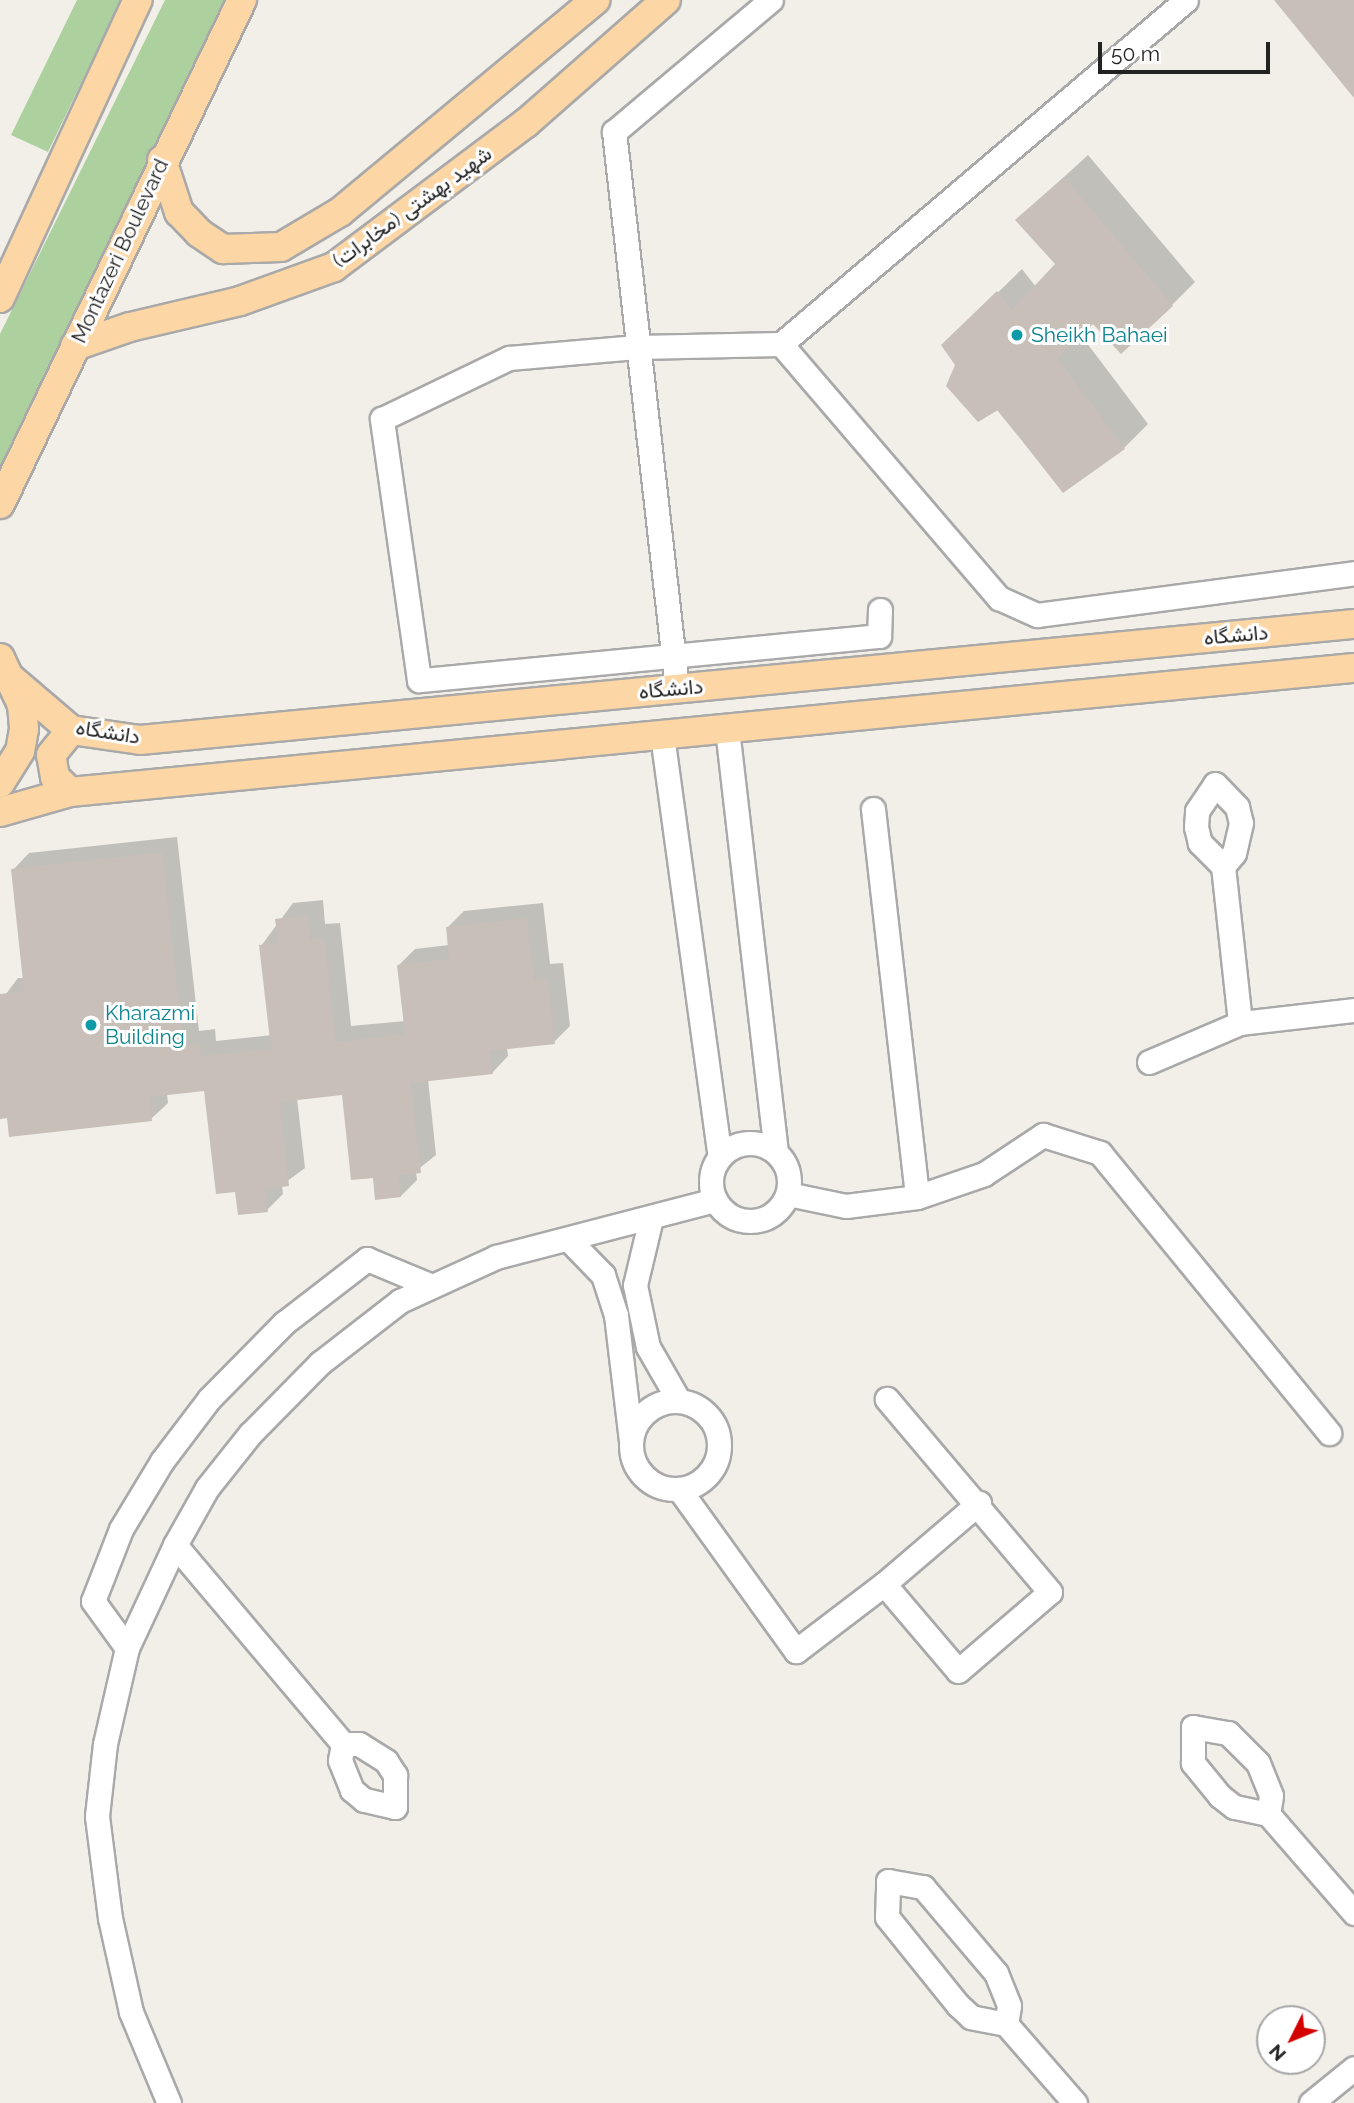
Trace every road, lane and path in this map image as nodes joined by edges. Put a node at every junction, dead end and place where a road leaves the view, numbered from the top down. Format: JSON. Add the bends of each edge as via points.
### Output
{"nodes":[{"id":1,"x":138,"y":0,"type":"edge"},
{"id":2,"x":242,"y":0,"type":"edge"},
{"id":3,"x":595,"y":0,"type":"edge"},
{"id":4,"x":666,"y":0,"type":"edge"},
{"id":5,"x":771,"y":0,"type":"edge"},
{"id":6,"x":1186,"y":0,"type":"edge"},
{"id":7,"x":163,"y":160,"type":"junction"},
{"id":8,"x":0,"y":298,"type":"edge"},
{"id":9,"x":781,"y":344,"type":"junction"},
{"id":10,"x":75,"y":345,"type":"junction"},
{"id":11,"x":637,"y":347,"type":"junction"},
{"id":12,"x":0,"y":504,"type":"edge"},
{"id":13,"x":1354,"y":573,"type":"edge"},
{"id":14,"x":880,"y":610,"type":"dead end"},
{"id":15,"x":1354,"y":624,"type":"edge"},
{"id":16,"x":673,"y":656,"type":"junction"},
{"id":17,"x":4,"y":668,"type":"edge"},
{"id":18,"x":1354,"y":668,"type":"edge"},
{"id":19,"x":677,"y":688,"type":"junction"},
{"id":20,"x":727,"y":729,"type":"junction"},
{"id":21,"x":71,"y":730,"type":"junction"},
{"id":22,"x":662,"y":735,"type":"junction"},
{"id":23,"x":0,"y":783,"type":"edge"},
{"id":24,"x":70,"y":792,"type":"junction"},
{"id":25,"x":873,"y":808,"type":"dead end"},
{"id":26,"x":0,"y":812,"type":"edge"},
{"id":27,"x":1223,"y":866,"type":"dead end"},
{"id":28,"x":1354,"y":1010,"type":"edge"},
{"id":29,"x":1240,"y":1023,"type":"junction"},
{"id":30,"x":1149,"y":1062,"type":"dead end"},
{"id":31,"x":776,"y":1152,"type":"junction"},
{"id":32,"x":720,"y":1156,"type":"junction"},
{"id":33,"x":788,"y":1194,"type":"junction"},
{"id":34,"x":917,"y":1197,"type":"junction"},
{"id":35,"x":715,"y":1200,"type":"junction"},
{"id":36,"x":651,"y":1218,"type":"junction"},
{"id":37,"x":569,"y":1240,"type":"junction"},
{"id":38,"x":432,"y":1286,"type":"junction"},
{"id":39,"x":887,"y":1399,"type":"dead end"},
{"id":40,"x":679,"y":1401,"type":"junction"},
{"id":41,"x":1329,"y":1433,"type":"dead end"},
{"id":42,"x":631,"y":1445,"type":"junction"},
{"id":43,"x":680,"y":1489,"type":"junction"},
{"id":44,"x":979,"y":1503,"type":"junction"},
{"id":45,"x":174,"y":1545,"type":"junction"},
{"id":46,"x":884,"y":1584,"type":"junction"},
{"id":47,"x":127,"y":1648,"type":"junction"},
{"id":48,"x":343,"y":1744,"type":"dead end"},
{"id":49,"x":1268,"y":1814,"type":"dead end"},
{"id":50,"x":1354,"y":1913,"type":"edge"},
{"id":51,"x":1006,"y":2024,"type":"junction"},
{"id":52,"x":1354,"y":2067,"type":"edge"},
{"id":53,"x":169,"y":2103,"type":"edge"},
{"id":54,"x":1074,"y":2103,"type":"edge"},
{"id":55,"x":1311,"y":2103,"type":"edge"}],
"edges":[{"from":1,"to":8,"type":"main road"},
{"from":2,"to":7,"type":"main road","name":"Montazeri Boulevard"},
{"from":3,"to":7,"type":"main road","name":"شهید بهشتی (مخابرات)","via":[[340,212],[281,247],[223,250],[199,233],[178,212]]},
{"from":4,"to":10,"type":"main road","name":"شهید بهشتی (مخابرات)","via":[[526,123],[334,267],[240,301]]},
{"from":5,"to":11,"type":"lane","via":[[614,132]]},
{"from":6,"to":9,"type":"lane"},
{"from":7,"to":10,"type":"main road","name":"Montazeri Boulevard"},
{"from":9,"to":11,"type":"lane"},
{"from":9,"to":13,"type":"lane","via":[[999,598],[1037,615]]},
{"from":10,"to":12,"type":"main road","name":"Montazeri Boulevard"},
{"from":11,"to":16,"type":"lane"},
{"from":11,"to":16,"type":"lane","via":[[509,358],[382,419],[419,680]]},
{"from":14,"to":16,"type":"lane","via":[[879,636]]},
{"from":15,"to":19,"type":"main road","name":"دانشگاه"},
{"from":16,"to":19,"type":"lane"},
{"from":17,"to":21,"type":"main road","name":"دانشگاه"},
{"from":17,"to":23,"type":"main road","via":[[22,705],[24,729],[20,751]]},
{"from":18,"to":20,"type":"main road"},
{"from":19,"to":21,"type":"main road","name":"دانشگاه","via":[[140,740]]},
{"from":20,"to":22,"type":"main road"},
{"from":20,"to":31,"type":"lane"},
{"from":21,"to":24,"type":"main road","via":[[51,755],[55,777]]},
{"from":22,"to":24,"type":"main road"},
{"from":22,"to":32,"type":"lane"},
{"from":24,"to":26,"type":"main road"},
{"from":25,"to":34,"type":"lane"},
{"from":27,"to":29,"type":"lane"},
{"from":28,"to":29,"type":"lane"},
{"from":29,"to":30,"type":"lane"},
{"from":31,"to":32,"type":"lane","via":[[747,1142]]},
{"from":31,"to":33,"type":"lane","via":[[788,1171]]},
{"from":32,"to":35,"type":"lane","via":[[711,1185]]},
{"from":33,"to":34,"type":"lane","via":[[846,1206]]},
{"from":33,"to":35,"type":"lane","via":[[769,1217],[754,1221],[725,1212]]},
{"from":34,"to":41,"type":"lane","via":[[984,1174],[1043,1135],[1100,1153]]},
{"from":35,"to":36,"type":"lane"},
{"from":36,"to":37,"type":"lane"},
{"from":36,"to":40,"type":"lane","via":[[635,1285],[648,1347]]},
{"from":37,"to":38,"type":"lane","via":[[496,1257]]},
{"from":37,"to":42,"type":"lane","via":[[603,1275],[616,1315]]},
{"from":38,"to":45,"type":"lane","via":[[400,1301],[320,1363],[250,1434],[207,1488]]},
{"from":38,"to":47,"type":"lane","via":[[367,1259],[284,1323],[209,1399],[162,1461],[121,1529],[93,1601]]},
{"from":39,"to":44,"type":"lane"},
{"from":40,"to":42,"type":"lane","via":[[664,1402],[646,1413],[634,1430]]},
{"from":40,"to":43,"type":"lane","via":[[705,1412],[719,1437],[719,1452],[710,1471]]},
{"from":42,"to":43,"type":"lane","via":[[646,1477],[665,1488]]},
{"from":43,"to":46,"type":"lane","via":[[796,1651]]},
{"from":44,"to":46,"type":"lane"},
{"from":44,"to":46,"type":"lane","via":[[1050,1592],[958,1671]]},
{"from":45,"to":47,"type":"lane"},
{"from":45,"to":48,"type":"lane"},
{"from":47,"to":53,"type":"lane","via":[[105,1744],[97,1816],[110,1919],[131,2012]]},
{"from":49,"to":50,"type":"lane"},
{"from":51,"to":51,"type":"lane","via":[[1005,1989],[996,1973],[923,1887],[888,1881],[887,1917],[958,2005],[971,2017]]},
{"from":51,"to":54,"type":"lane"},
{"from":52,"to":55,"type":"lane"}]}
